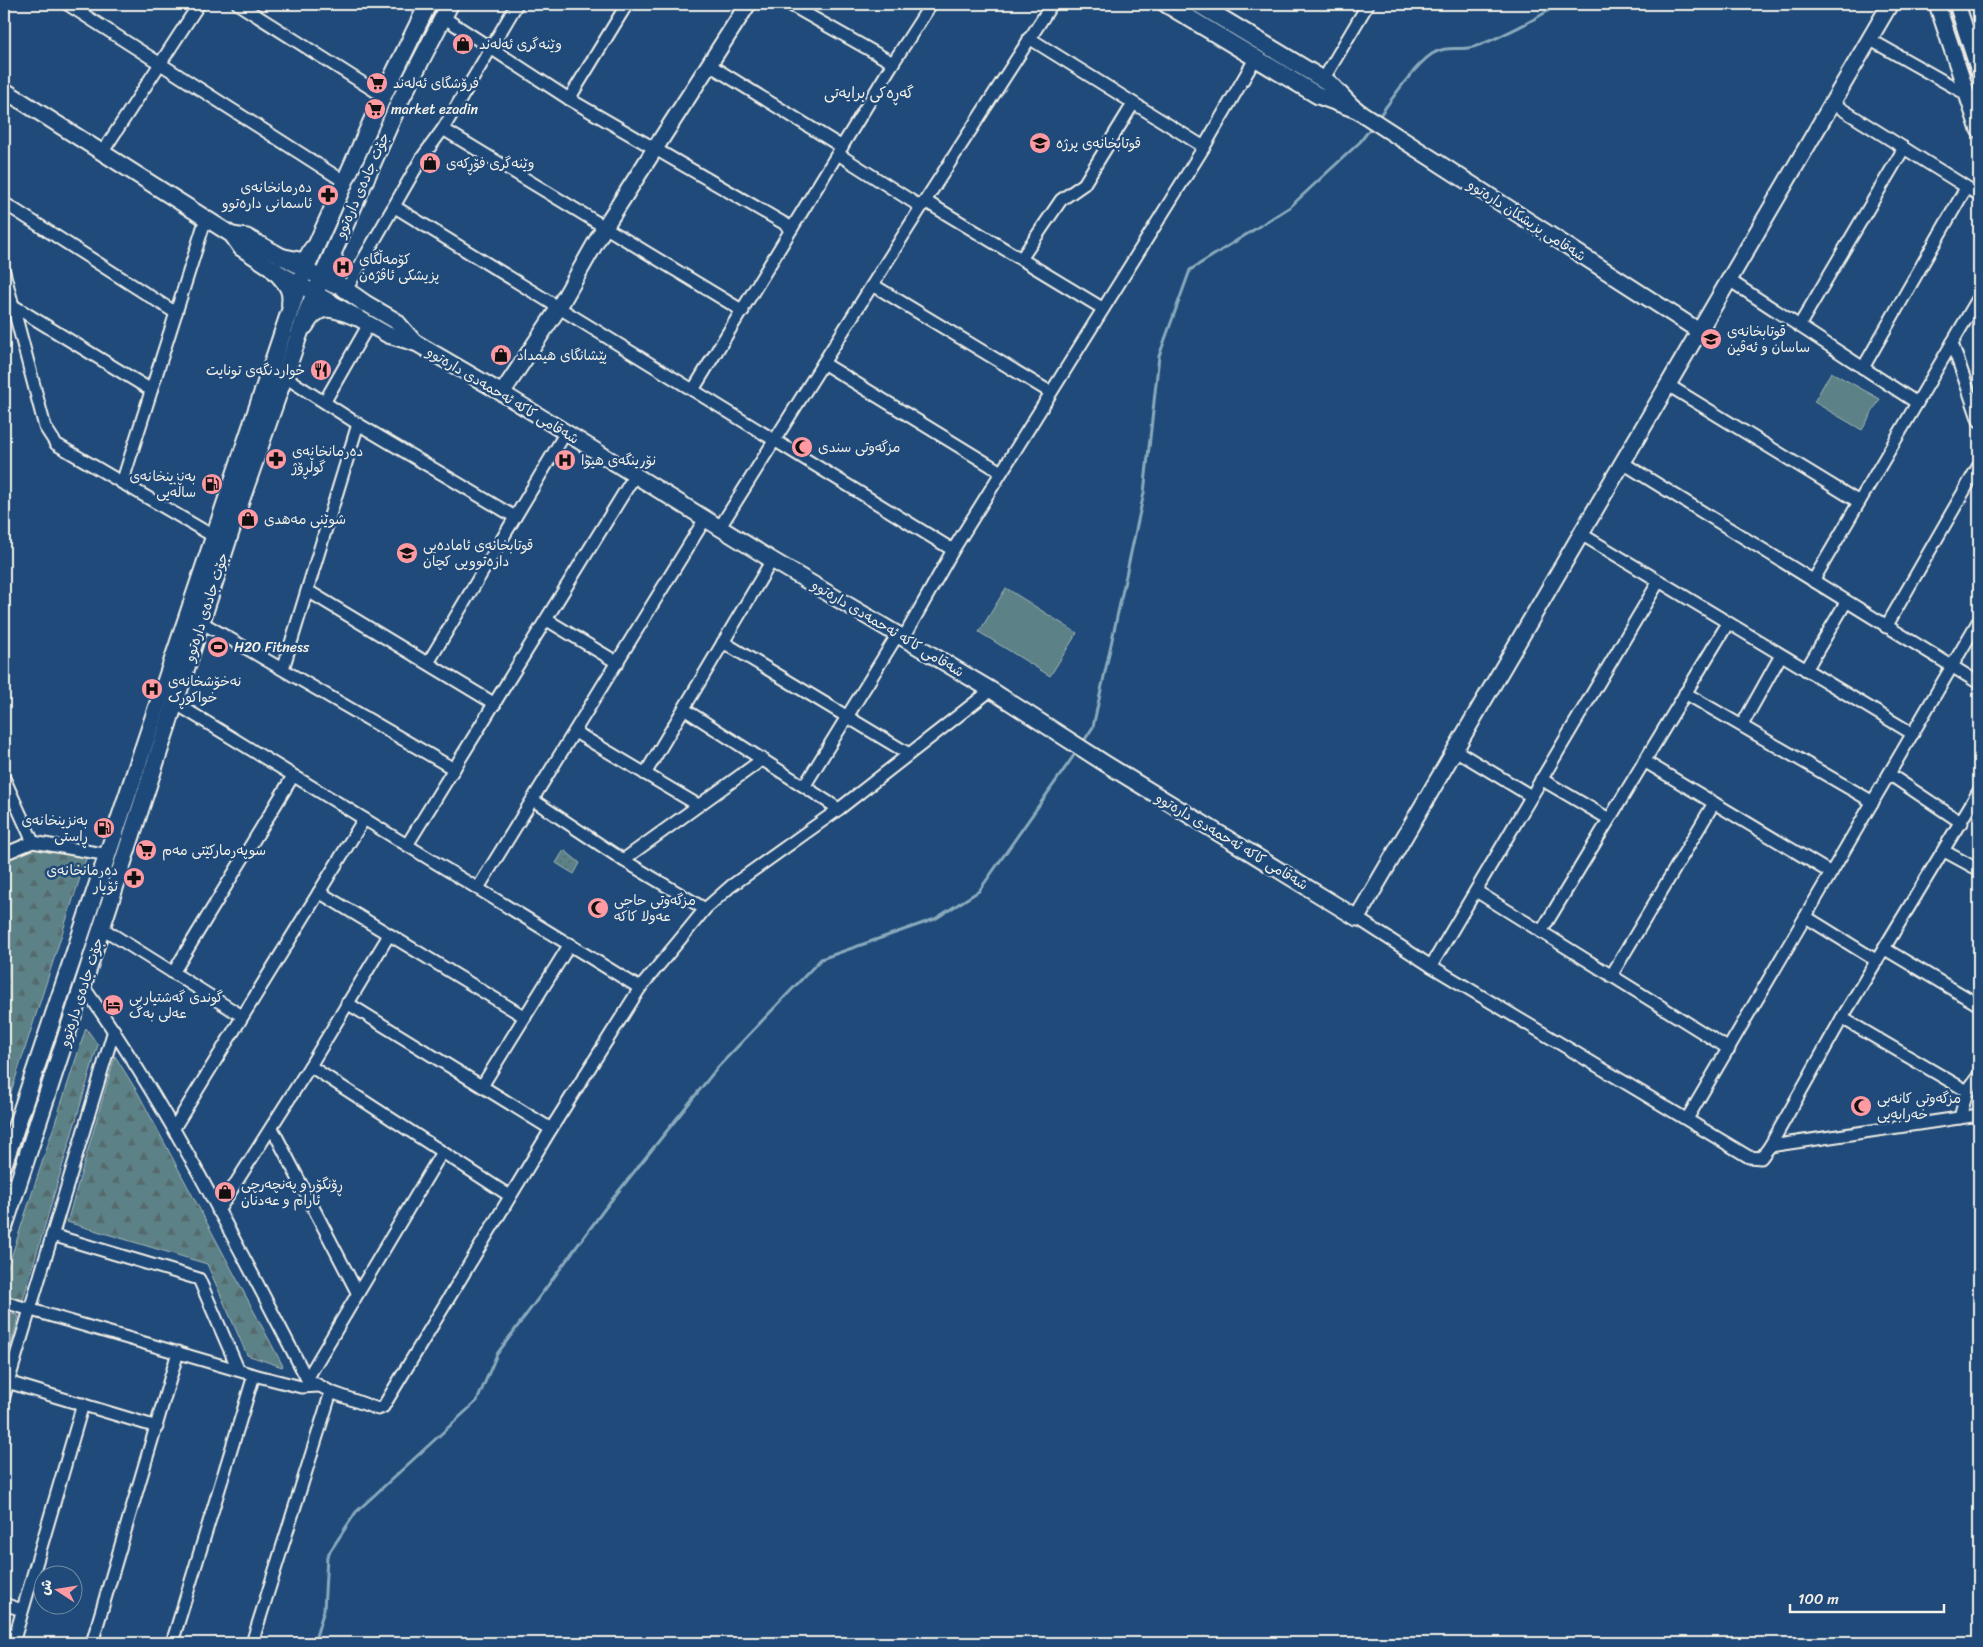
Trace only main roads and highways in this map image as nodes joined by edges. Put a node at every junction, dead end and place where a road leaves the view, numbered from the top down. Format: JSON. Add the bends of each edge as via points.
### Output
{"nodes":[{"id":1,"x":1166,"y":4,"type":"edge"},
{"id":2,"x":1198,"y":4,"type":"edge"},
{"id":3,"x":424,"y":5,"type":"edge"},
{"id":4,"x":446,"y":10,"type":"edge"},
{"id":5,"x":1339,"y":99,"type":"junction"},
{"id":6,"x":1361,"y":113,"type":"road end"},
{"id":7,"x":342,"y":230,"type":"junction"},
{"id":8,"x":318,"y":238,"type":"junction"},
{"id":9,"x":282,"y":332,"type":"junction"},
{"id":10,"x":299,"y":337,"type":"junction"},
{"id":11,"x":4,"y":1163,"type":"edge"},
{"id":12,"x":4,"y":1171,"type":"edge"},
{"id":13,"x":21,"y":1176,"type":"junction"},
{"id":14,"x":4,"y":1227,"type":"edge"}],
"edges":[{"from":1,"to":5,"type":"main road","name":"شەقامی پزیشکان دارەتوو","via":[[1317,95]]},
{"from":2,"to":5,"type":"main road","name":"شەقامی پزیشکان دارەتوو","via":[[1323,80]]},
{"from":3,"to":8,"type":"main road","name":"جۆت جادەی دارەتوو"},
{"from":4,"to":7,"type":"main road","name":"جۆت جادەی دارەتوو","via":[[400,100]]},
{"from":5,"to":6,"type":"main road","name":"شەقامی پزیشکان دارەتوو"},
{"from":7,"to":10,"type":"main road","name":"جۆت جادەی دارەتوو"},
{"from":7,"to":10,"type":"main road","via":[[332,272],[336,282],[346,290],[363,315],[321,309],[312,316]]},
{"from":8,"to":9,"type":"main road","name":"جۆت جادەی دارەتوو"},
{"from":8,"to":9,"type":"main road","via":[[304,260],[278,263],[291,294]]},
{"from":9,"to":11,"type":"main road","name":"جۆت جادەی دارەتوو"},
{"from":10,"to":13,"type":"main road","name":"جۆت جادەی دارەتوو","via":[[245,488]]},
{"from":12,"to":13,"type":"main road"},
{"from":13,"to":14,"type":"main road","name":"جۆت جادەی دارەتوو"}]}
